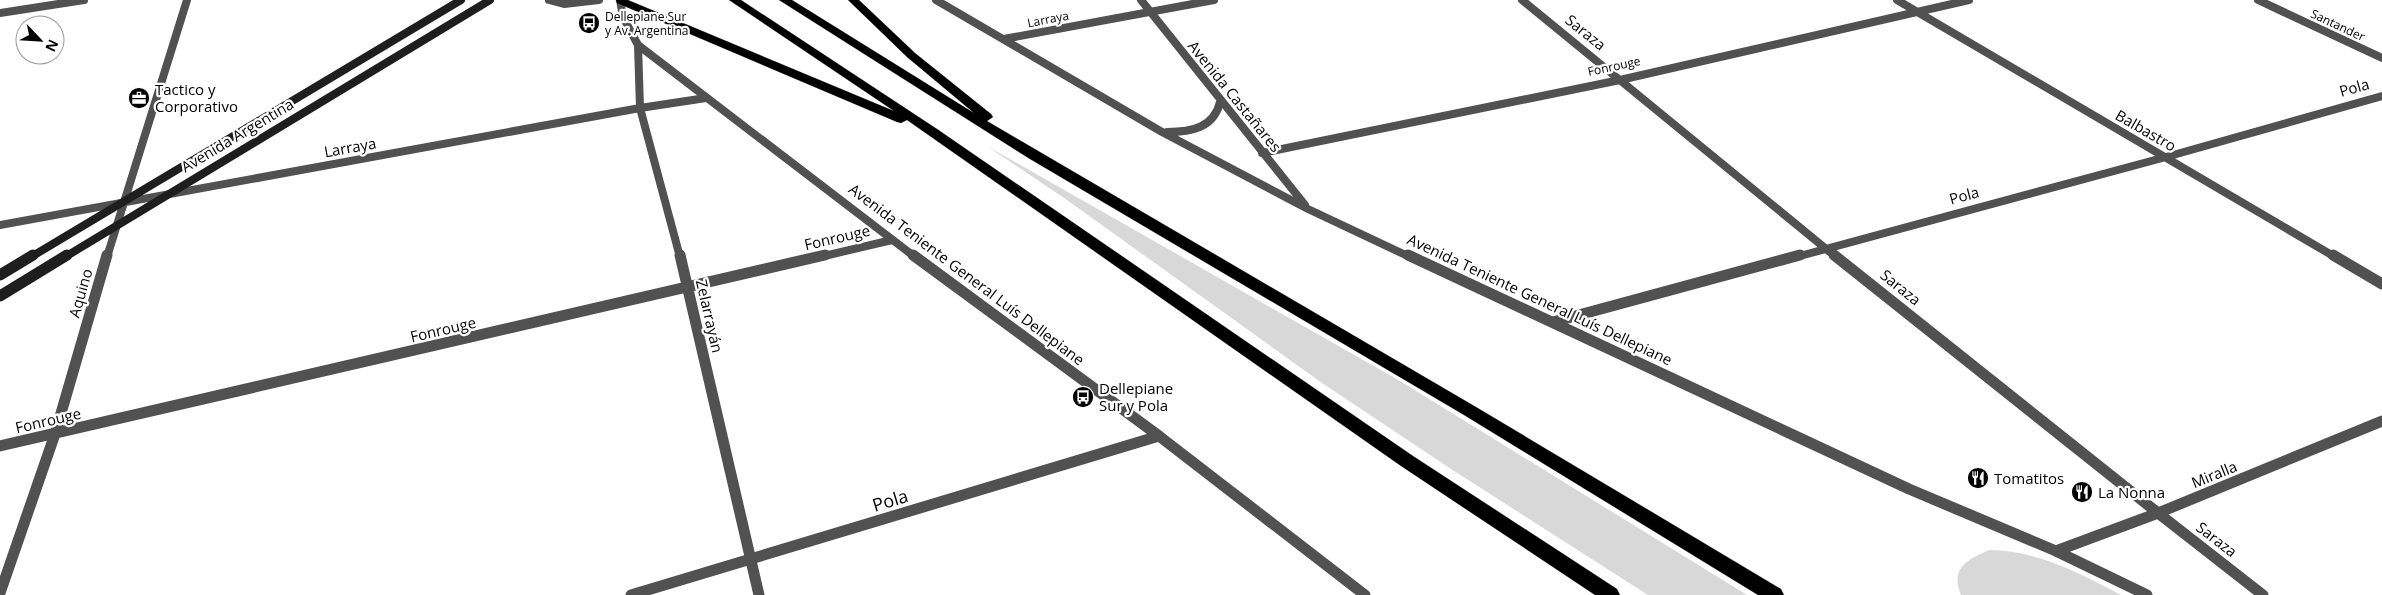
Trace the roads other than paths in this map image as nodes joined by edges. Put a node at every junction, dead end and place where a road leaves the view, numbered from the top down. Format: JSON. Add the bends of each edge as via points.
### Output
{"nodes":[{"id":1,"x":84,"y":0,"type":"edge"},
{"id":2,"x":187,"y":0,"type":"edge"},
{"id":3,"x":461,"y":0,"type":"edge"},
{"id":4,"x":490,"y":0,"type":"edge"},
{"id":5,"x":549,"y":0,"type":"edge"},
{"id":6,"x":599,"y":0,"type":"edge"},
{"id":7,"x":734,"y":0,"type":"edge"},
{"id":8,"x":784,"y":0,"type":"edge"},
{"id":9,"x":853,"y":0,"type":"edge"},
{"id":10,"x":936,"y":0,"type":"edge"},
{"id":11,"x":1141,"y":0,"type":"edge"},
{"id":12,"x":1214,"y":0,"type":"edge"},
{"id":13,"x":1522,"y":0,"type":"edge"},
{"id":14,"x":1897,"y":0,"type":"edge"},
{"id":15,"x":1969,"y":0,"type":"edge"},
{"id":16,"x":2258,"y":0,"type":"edge"},
{"id":17,"x":620,"y":1,"type":"edge"},
{"id":18,"x":1149,"y":12,"type":"junction"},
{"id":19,"x":1916,"y":12,"type":"junction"},
{"id":20,"x":0,"y":13,"type":"edge"},
{"id":21,"x":1004,"y":40,"type":"junction"},
{"id":22,"x":638,"y":45,"type":"junction"},
{"id":23,"x":2382,"y":58,"type":"edge"},
{"id":24,"x":1620,"y":80,"type":"junction"},
{"id":25,"x":2382,"y":96,"type":"edge"},
{"id":26,"x":706,"y":98,"type":"junction"},
{"id":27,"x":1220,"y":102,"type":"junction"},
{"id":28,"x":640,"y":108,"type":"junction"},
{"id":29,"x":933,"y":132,"type":"junction"},
{"id":30,"x":1162,"y":132,"type":"junction"},
{"id":31,"x":1262,"y":153,"type":"junction"},
{"id":32,"x":1034,"y":156,"type":"junction"},
{"id":33,"x":2166,"y":157,"type":"junction"},
{"id":34,"x":169,"y":194,"type":"junction"},
{"id":35,"x":123,"y":202,"type":"junction"},
{"id":36,"x":1308,"y":209,"type":"junction"},
{"id":37,"x":0,"y":225,"type":"edge"},
{"id":38,"x":117,"y":225,"type":"junction"},
{"id":39,"x":892,"y":240,"type":"junction"},
{"id":40,"x":1826,"y":249,"type":"junction"},
{"id":41,"x":0,"y":275,"type":"edge"},
{"id":42,"x":2382,"y":284,"type":"edge"},
{"id":43,"x":688,"y":287,"type":"junction"},
{"id":44,"x":0,"y":296,"type":"edge"},
{"id":45,"x":1552,"y":322,"type":"junction"},
{"id":46,"x":2382,"y":421,"type":"edge"},
{"id":47,"x":55,"y":434,"type":"junction"},
{"id":48,"x":1159,"y":436,"type":"junction"},
{"id":49,"x":0,"y":446,"type":"edge"},
{"id":50,"x":2158,"y":513,"type":"junction"},
{"id":51,"x":2056,"y":551,"type":"junction"},
{"id":52,"x":751,"y":560,"type":"junction"},
{"id":53,"x":0,"y":593,"type":"edge"},
{"id":54,"x":631,"y":595,"type":"edge"},
{"id":55,"x":759,"y":595,"type":"edge"},
{"id":56,"x":1364,"y":595,"type":"edge"},
{"id":57,"x":1610,"y":595,"type":"edge"},
{"id":58,"x":1774,"y":595,"type":"edge"},
{"id":59,"x":2147,"y":595,"type":"edge"},
{"id":60,"x":2263,"y":595,"type":"edge"}],
"edges":[{"from":1,"to":20,"type":"street"},
{"from":2,"to":35,"type":"street","name":"Aquino"},
{"from":3,"to":35,"type":"main road","name":"Avenida Argentina"},
{"from":4,"to":34,"type":"main road","name":"Avenida Argentina"},
{"from":5,"to":6,"type":"street","via":[[564,4]]},
{"from":7,"to":29,"type":"highway"},
{"from":8,"to":32,"type":"highway"},
{"from":9,"to":32,"type":"highway","via":[[911,55]]},
{"from":10,"to":21,"type":"street","name":"Avenida Teniente General Luís Dellepiane"},
{"from":11,"to":18,"type":"street","name":"Avenida Castañares"},
{"from":12,"to":18,"type":"street","name":"Larraya"},
{"from":13,"to":24,"type":"street","name":"Saraza"},
{"from":14,"to":19,"type":"street","name":"Balbastro"},
{"from":15,"to":19,"type":"street","name":"Fonrouge"},
{"from":16,"to":23,"type":"street","name":"Santander"},
{"from":17,"to":22,"type":"street","name":"Avenida Teniente General Luís Dellepiane","via":[[623,17]]},
{"from":17,"to":29,"type":"highway"},
{"from":18,"to":21,"type":"street","name":"Larraya"},
{"from":18,"to":27,"type":"street","name":"Avenida Castañares"},
{"from":19,"to":24,"type":"street","name":"Fonrouge"},
{"from":19,"to":33,"type":"street","name":"Balbastro"},
{"from":21,"to":30,"type":"street","name":"Avenida Teniente General Luís Dellepiane"},
{"from":22,"to":26,"type":"street","name":"Avenida Teniente General Luís Dellepiane"},
{"from":22,"to":28,"type":"street","name":"Zelarrayán"},
{"from":24,"to":31,"type":"street","name":"Fonrouge"},
{"from":24,"to":40,"type":"street","name":"Saraza"},
{"from":25,"to":33,"type":"street","name":"Pola"},
{"from":26,"to":28,"type":"street","name":"Larraya"},
{"from":26,"to":39,"type":"street","name":"Avenida Teniente General Luís Dellepiane"},
{"from":27,"to":30,"type":"street","via":[[1215,119],[1206,126],[1178,133]]},
{"from":27,"to":31,"type":"street","name":"Avenida Castañares"},
{"from":28,"to":34,"type":"street","name":"Larraya"},
{"from":28,"to":43,"type":"street","name":"Zelarrayán"},
{"from":29,"to":57,"type":"highway","via":[[1398,456]]},
{"from":30,"to":36,"type":"street","name":"Avenida Teniente General Luís Dellepiane"},
{"from":31,"to":36,"type":"street","name":"Avenida Castañares"},
{"from":32,"to":58,"type":"highway","via":[[1470,411]]},
{"from":33,"to":40,"type":"street","name":"Pola"},
{"from":33,"to":42,"type":"street","name":"Balbastro"},
{"from":34,"to":35,"type":"street","name":"Larraya"},
{"from":34,"to":38,"type":"main road","name":"Avenida Argentina"},
{"from":35,"to":37,"type":"street","name":"Larraya"},
{"from":35,"to":38,"type":"street","name":"Aquino"},
{"from":35,"to":41,"type":"main road","name":"Avenida Argentina"},
{"from":36,"to":45,"type":"street","name":"Avenida Teniente General Luís Dellepiane"},
{"from":38,"to":44,"type":"main road","name":"Avenida Argentina"},
{"from":38,"to":47,"type":"street","name":"Aquino"},
{"from":39,"to":43,"type":"street","name":"Fonrouge"},
{"from":39,"to":48,"type":"street","name":"Avenida Teniente General Luís Dellepiane"},
{"from":40,"to":45,"type":"street","name":"Pola"},
{"from":40,"to":50,"type":"street","name":"Saraza"},
{"from":43,"to":47,"type":"street","name":"Fonrouge"},
{"from":43,"to":52,"type":"street","name":"Zelarrayán"},
{"from":45,"to":51,"type":"street","name":"Avenida Teniente General Luís Dellepiane","via":[[1955,509]]},
{"from":46,"to":50,"type":"street","name":"Miralla"},
{"from":47,"to":49,"type":"street","name":"Fonrouge"},
{"from":47,"to":53,"type":"street","name":"Aquino"},
{"from":48,"to":52,"type":"street","name":"Pola"},
{"from":48,"to":56,"type":"street","name":"Avenida Teniente General Luís Dellepiane"},
{"from":50,"to":51,"type":"street","name":"Miralla"},
{"from":50,"to":60,"type":"street","name":"Saraza"},
{"from":51,"to":59,"type":"street","name":"Avenida Teniente General Luís Dellepiane"},
{"from":52,"to":54,"type":"street","name":"Pola"},
{"from":52,"to":55,"type":"street","name":"Zelarrayán"}]}
